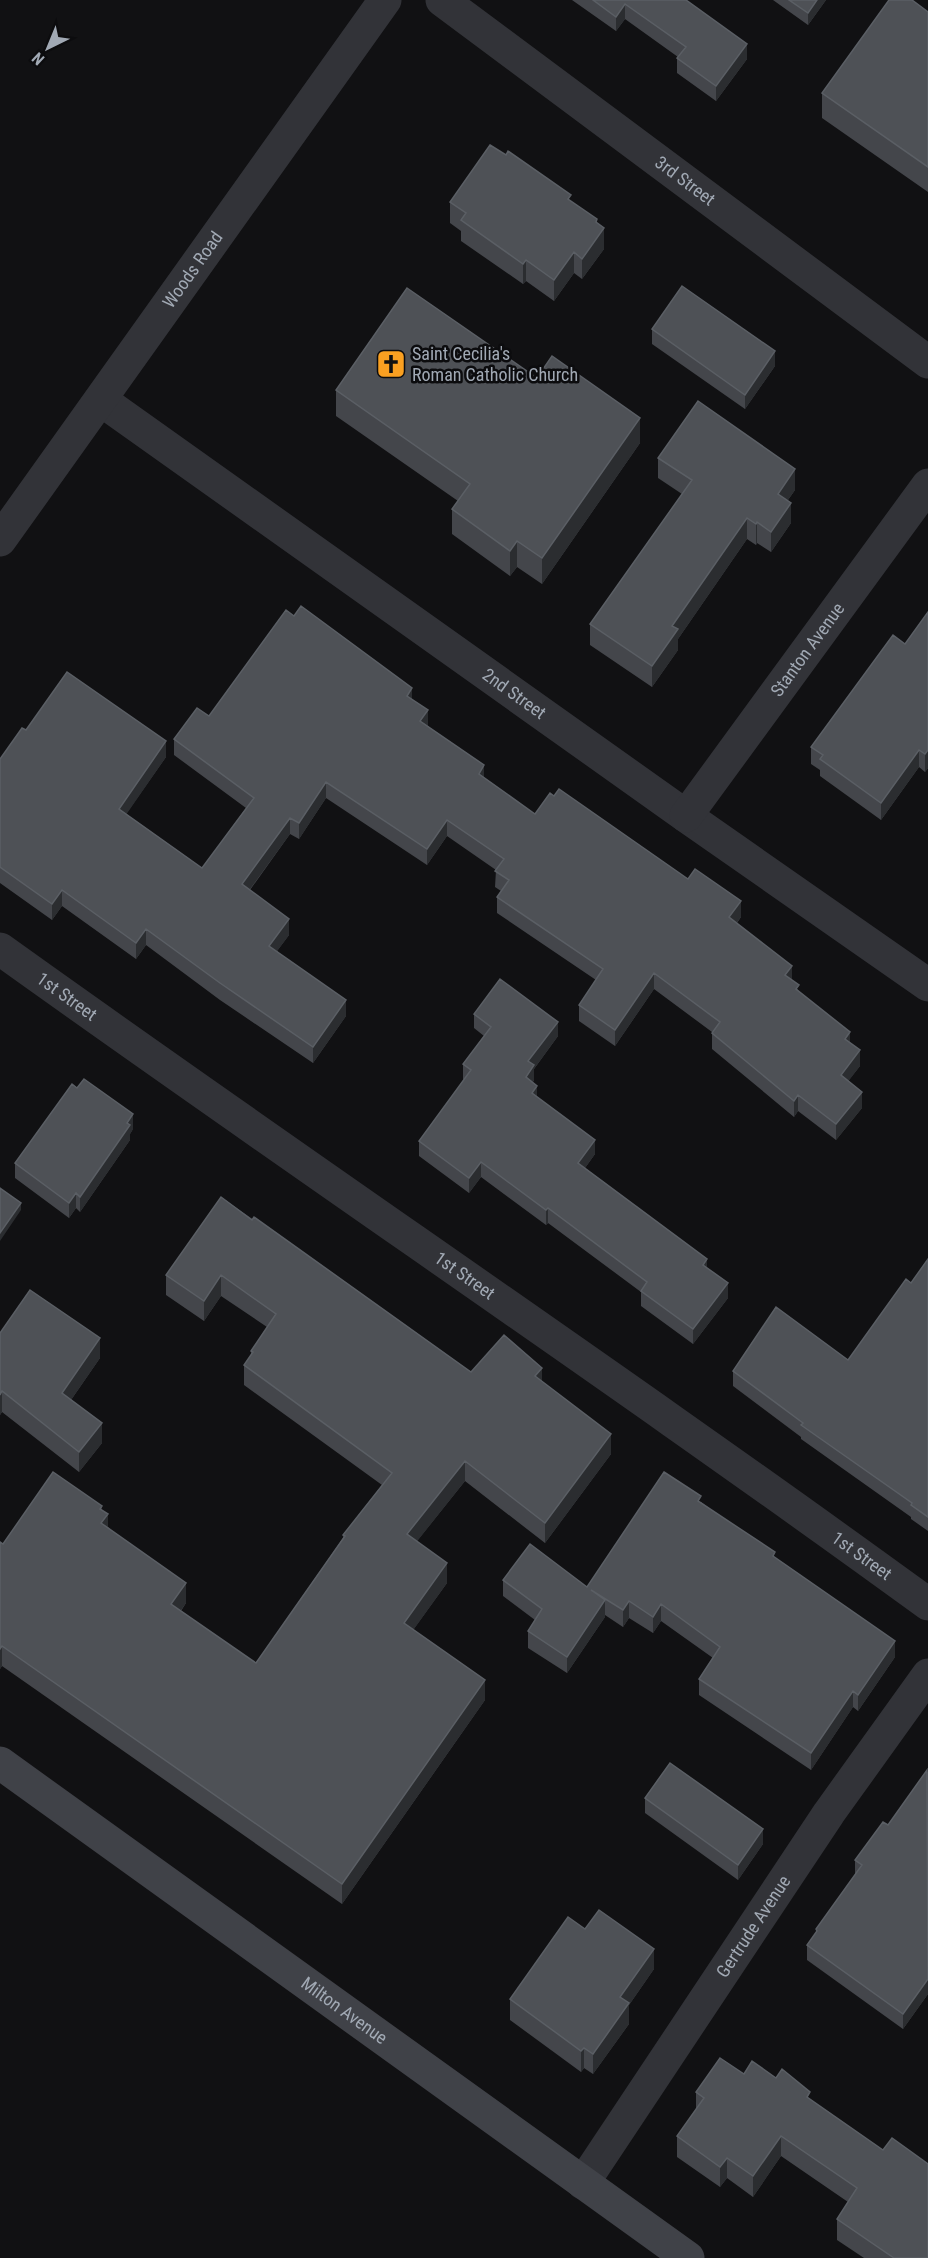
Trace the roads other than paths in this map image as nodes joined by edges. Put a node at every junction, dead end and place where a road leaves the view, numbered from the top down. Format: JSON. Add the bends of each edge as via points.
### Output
{"nodes":[{"id":1,"x":386,"y":0,"type":"edge"},
{"id":2,"x":442,"y":0,"type":"edge"},
{"id":3,"x":928,"y":362,"type":"edge"},
{"id":4,"x":101,"y":399,"type":"junction"},
{"id":5,"x":928,"y":485,"type":"edge"},
{"id":6,"x":0,"y":540,"type":"edge"},
{"id":7,"x":686,"y":816,"type":"junction"},
{"id":8,"x":0,"y":949,"type":"edge"},
{"id":9,"x":928,"y":985,"type":"edge"},
{"id":10,"x":928,"y":1604,"type":"edge"},
{"id":11,"x":928,"y":1676,"type":"edge"},
{"id":12,"x":0,"y":1764,"type":"edge"},
{"id":13,"x":583,"y":2183,"type":"junction"},
{"id":14,"x":688,"y":2258,"type":"edge"}],
"edges":[{"from":1,"to":4,"type":"street","name":"Woods Road"},
{"from":2,"to":3,"type":"street","name":"3rd Street"},
{"from":4,"to":6,"type":"street","name":"Woods Road"},
{"from":4,"to":7,"type":"street","name":"2nd Street"},
{"from":5,"to":7,"type":"street","name":"Stanton Avenue"},
{"from":7,"to":9,"type":"street","name":"2nd Street"},
{"from":8,"to":10,"type":"street","name":"1st Street","via":[[769,1488]]},
{"from":11,"to":13,"type":"street","name":"Gertrude Avenue","via":[[829,1813]]},
{"from":12,"to":13,"type":"main road","name":"Milton Avenue"},
{"from":13,"to":14,"type":"main road","name":"Milton Avenue"}]}
